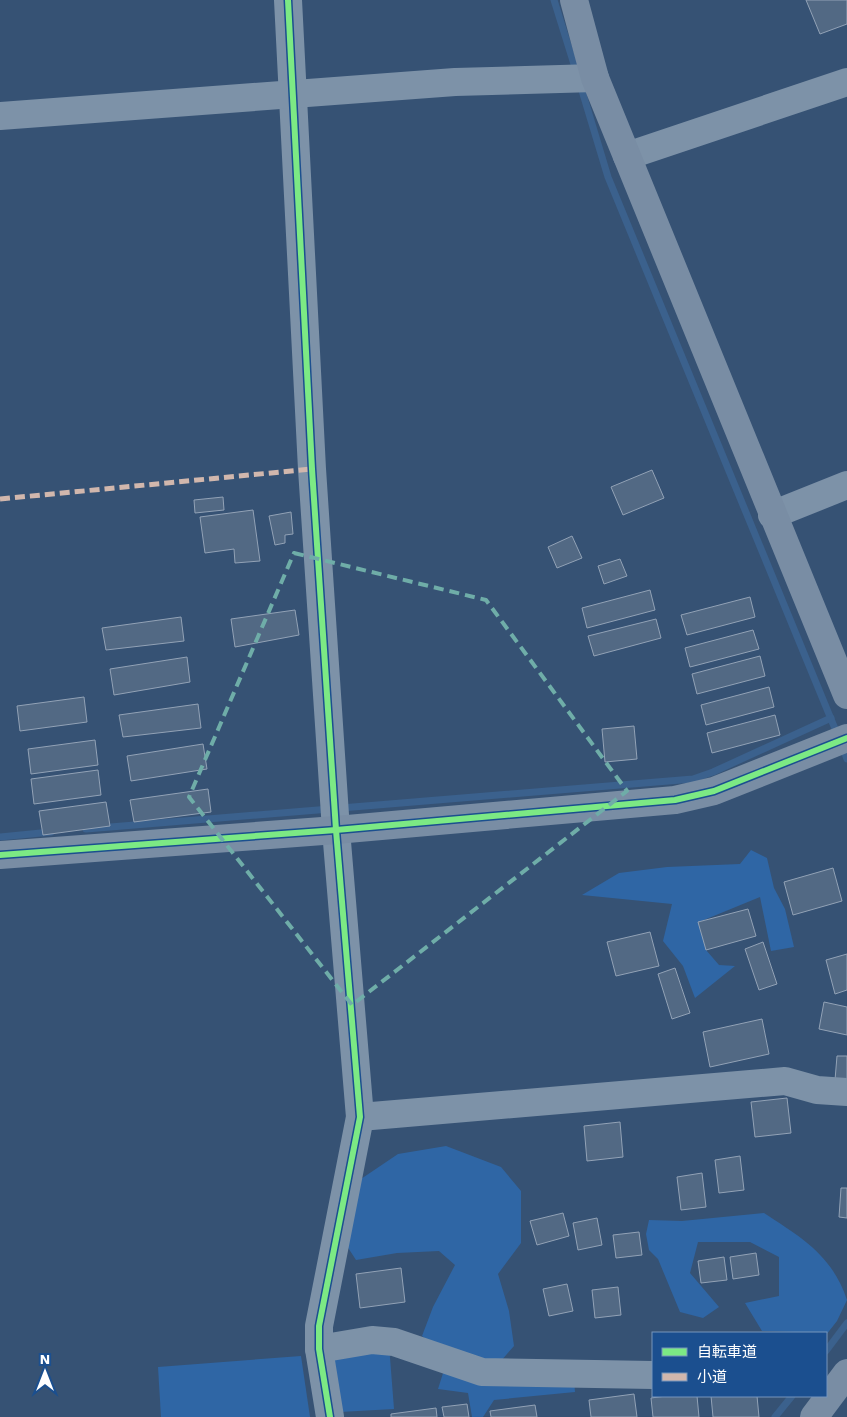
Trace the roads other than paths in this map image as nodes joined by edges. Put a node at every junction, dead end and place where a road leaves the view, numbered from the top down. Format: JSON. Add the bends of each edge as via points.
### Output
{"nodes":[{"id":1,"x":288,"y":0,"type":"edge"},
{"id":2,"x":574,"y":0,"type":"edge"},
{"id":3,"x":595,"y":78,"type":"junction"},
{"id":4,"x":847,"y":82,"type":"edge"},
{"id":5,"x":293,"y":93,"type":"junction"},
{"id":6,"x":0,"y":116,"type":"edge"},
{"id":7,"x":627,"y":156,"type":"junction"},
{"id":8,"x":847,"y":485,"type":"edge"},
{"id":9,"x":772,"y":515,"type":"junction"},
{"id":10,"x":847,"y":695,"type":"edge"},
{"id":11,"x":847,"y":738,"type":"edge"},
{"id":12,"x":336,"y":830,"type":"junction"},
{"id":13,"x":0,"y":855,"type":"edge"},
{"id":14,"x":847,"y":1092,"type":"edge"},
{"id":15,"x":360,"y":1117,"type":"junction"},
{"id":16,"x":318,"y":1350,"type":"junction"},
{"id":17,"x":652,"y":1375,"type":"edge"},
{"id":18,"x":839,"y":1376,"type":"edge"},
{"id":19,"x":827,"y":1396,"type":"edge"},
{"id":20,"x":826,"y":1397,"type":"edge"},
{"id":21,"x":330,"y":1417,"type":"edge"},
{"id":22,"x":814,"y":1417,"type":"edge"}],
"edges":[{"from":1,"to":5,"type":"street"},
{"from":2,"to":3,"type":"street"},
{"from":3,"to":5,"type":"street","via":[[455,82]]},
{"from":3,"to":7,"type":"street"},
{"from":4,"to":7,"type":"street"},
{"from":5,"to":6,"type":"street"},
{"from":5,"to":12,"type":"street","via":[[312,468]]},
{"from":7,"to":9,"type":"street"},
{"from":8,"to":9,"type":"street"},
{"from":9,"to":10,"type":"street"},
{"from":11,"to":12,"type":"street","via":[[714,791],[675,800]]},
{"from":12,"to":13,"type":"street"},
{"from":12,"to":15,"type":"street"},
{"from":14,"to":15,"type":"street","via":[[817,1090],[786,1081]]},
{"from":15,"to":16,"type":"street"},
{"from":16,"to":17,"type":"street","via":[[372,1340],[394,1342],[482,1372]]},
{"from":16,"to":21,"type":"street"},
{"from":18,"to":19,"type":"street"},
{"from":20,"to":22,"type":"street"}]}
